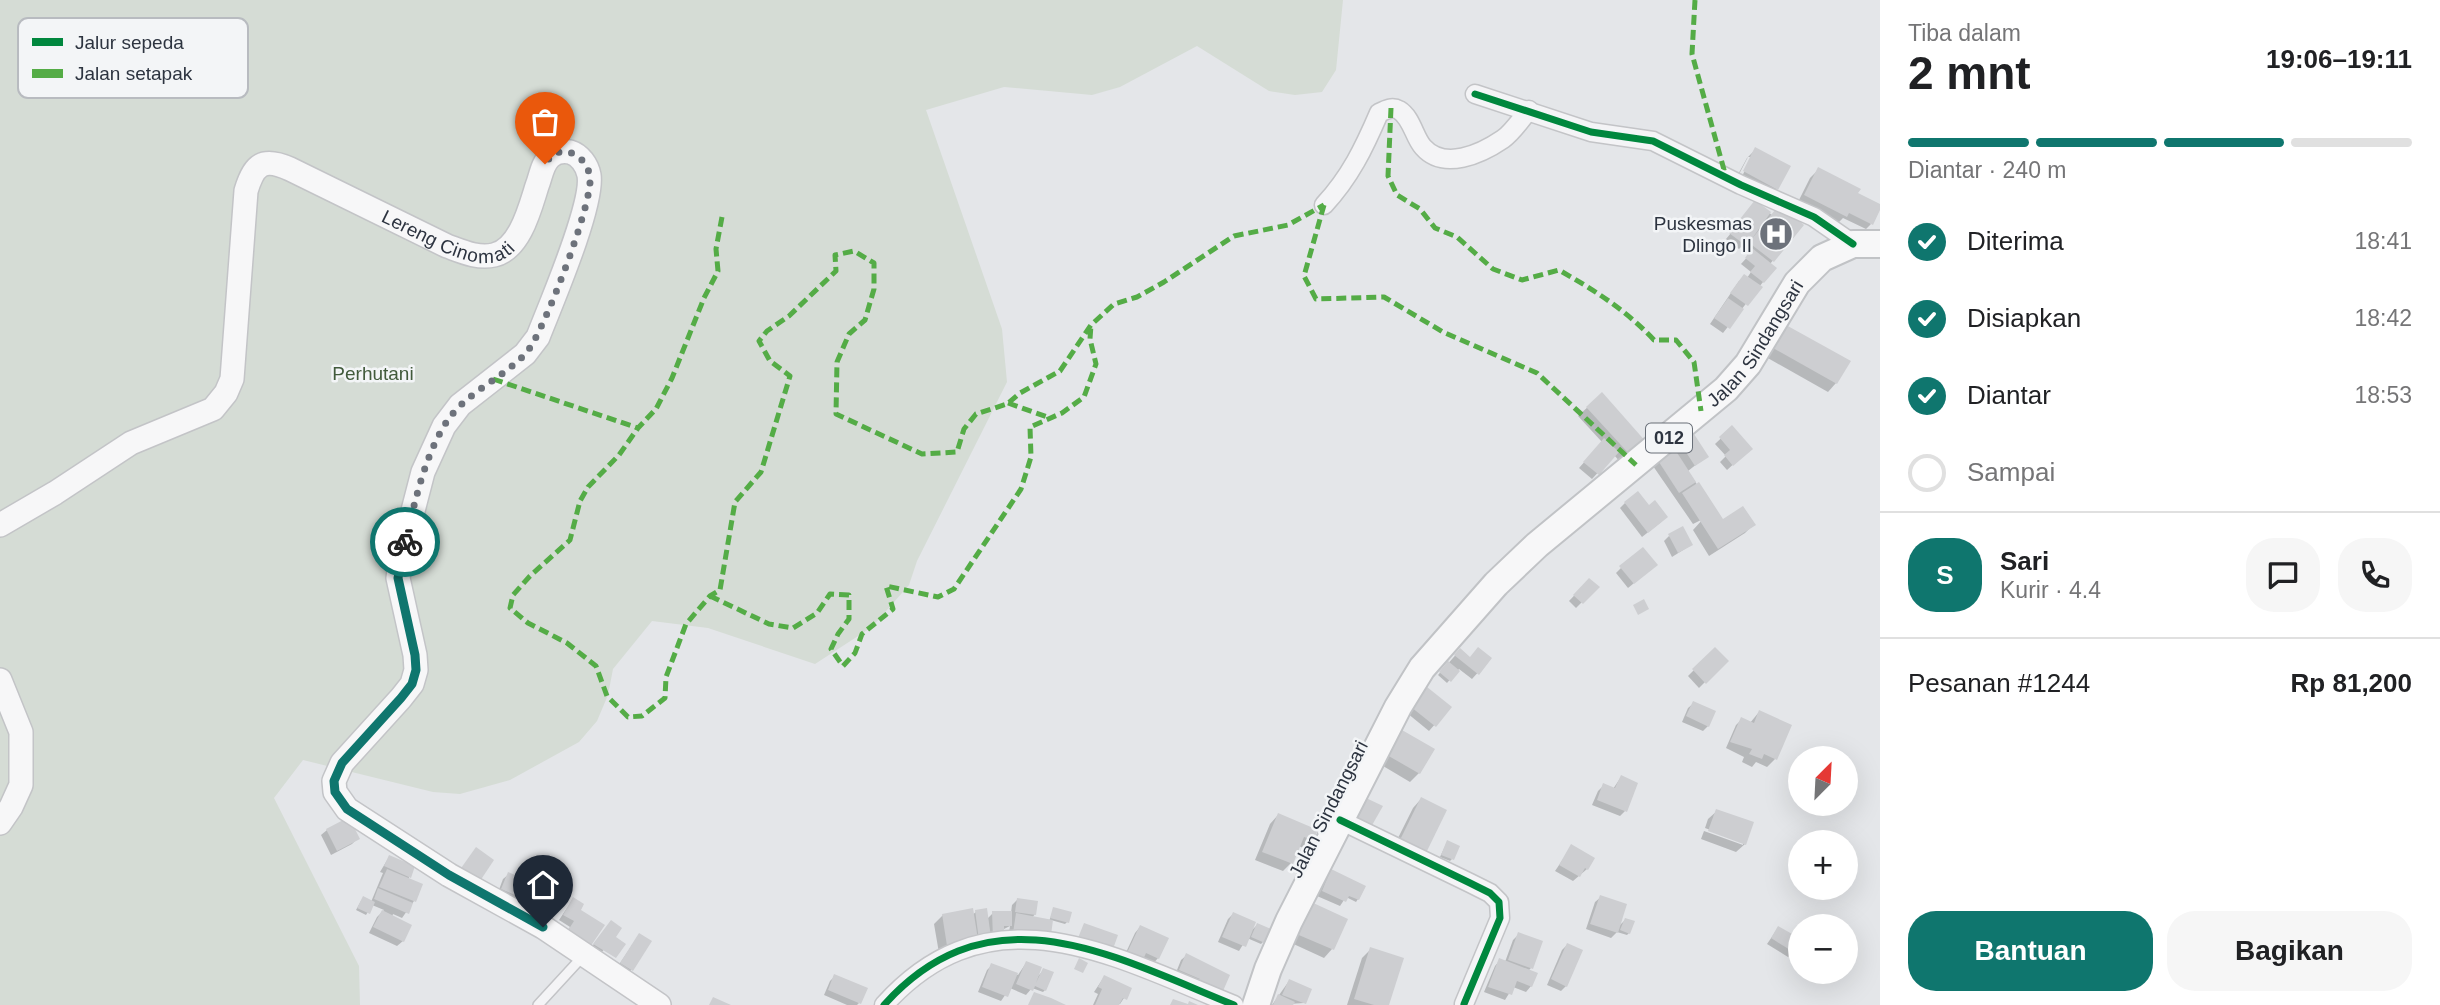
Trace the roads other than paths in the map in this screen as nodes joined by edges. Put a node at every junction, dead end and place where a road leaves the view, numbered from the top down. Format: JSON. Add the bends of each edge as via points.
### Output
{"nodes":[{"id":1,"x":1475,"y":94,"type":"dead end"},
{"id":2,"x":1529,"y":110,"type":"junction"},
{"id":3,"x":1324,"y":205,"type":"dead end"},
{"id":4,"x":1853,"y":244,"type":"junction"},
{"id":5,"x":1880,"y":244,"type":"edge"},
{"id":6,"x":0,"y":525,"type":"edge"},
{"id":7,"x":0,"y":680,"type":"edge"},
{"id":8,"x":1340,"y":820,"type":"junction"},
{"id":9,"x":0,"y":823,"type":"edge"},
{"id":10,"x":585,"y":954,"type":"junction"},
{"id":11,"x":1464,"y":1004,"type":"edge"},
{"id":12,"x":538,"y":1005,"type":"edge"},
{"id":13,"x":659,"y":1005,"type":"edge"},
{"id":14,"x":884,"y":1005,"type":"edge"},
{"id":15,"x":1234,"y":1005,"type":"edge"},
{"id":16,"x":1256,"y":1005,"type":"edge"}],
"edges":[{"from":1,"to":2,"type":"street"},
{"from":2,"to":3,"type":"street","via":[[1504,138],[1465,158],[1444,160],[1423,147],[1400,110],[1379,113],[1361,155]]},
{"from":2,"to":4,"type":"street","via":[[1591,132],[1653,141],[1814,217]]},
{"from":4,"to":5,"type":"main road","name":"Jalan Sindangsari","number":"012"},
{"from":4,"to":8,"type":"main road","name":"Jalan Sindangsari","number":"012","via":[[1822,258],[1797,283],[1748,364],[1726,388],[1496,584],[1422,668]]},
{"from":6,"to":10,"type":"main road","name":"Lereng Cinomati","via":[[131,443],[213,409],[226,393],[232,379],[246,191],[252,173],[263,163],[290,169],[447,246],[475,255],[495,255],[523,229],[550,157],[564,151],[574,153],[587,168],[590,184],[538,337],[525,354],[460,405],[444,426],[423,472],[398,578],[415,655],[412,684],[342,763],[334,781],[335,792],[347,809]]},
{"from":7,"to":9,"type":"main road","via":[[21,732],[21,785]]},
{"from":8,"to":11,"type":"street","via":[[1480,888],[1499,902],[1500,918]]},
{"from":8,"to":16,"type":"main road","name":"Jalan Sindangsari","number":"012","via":[[1289,921]]},
{"from":10,"to":12,"type":"lane"},
{"from":10,"to":13,"type":"main road"},
{"from":14,"to":15,"type":"street","via":[[922,968],[961,949],[1034,940],[1058,941],[1110,955]]}]}
